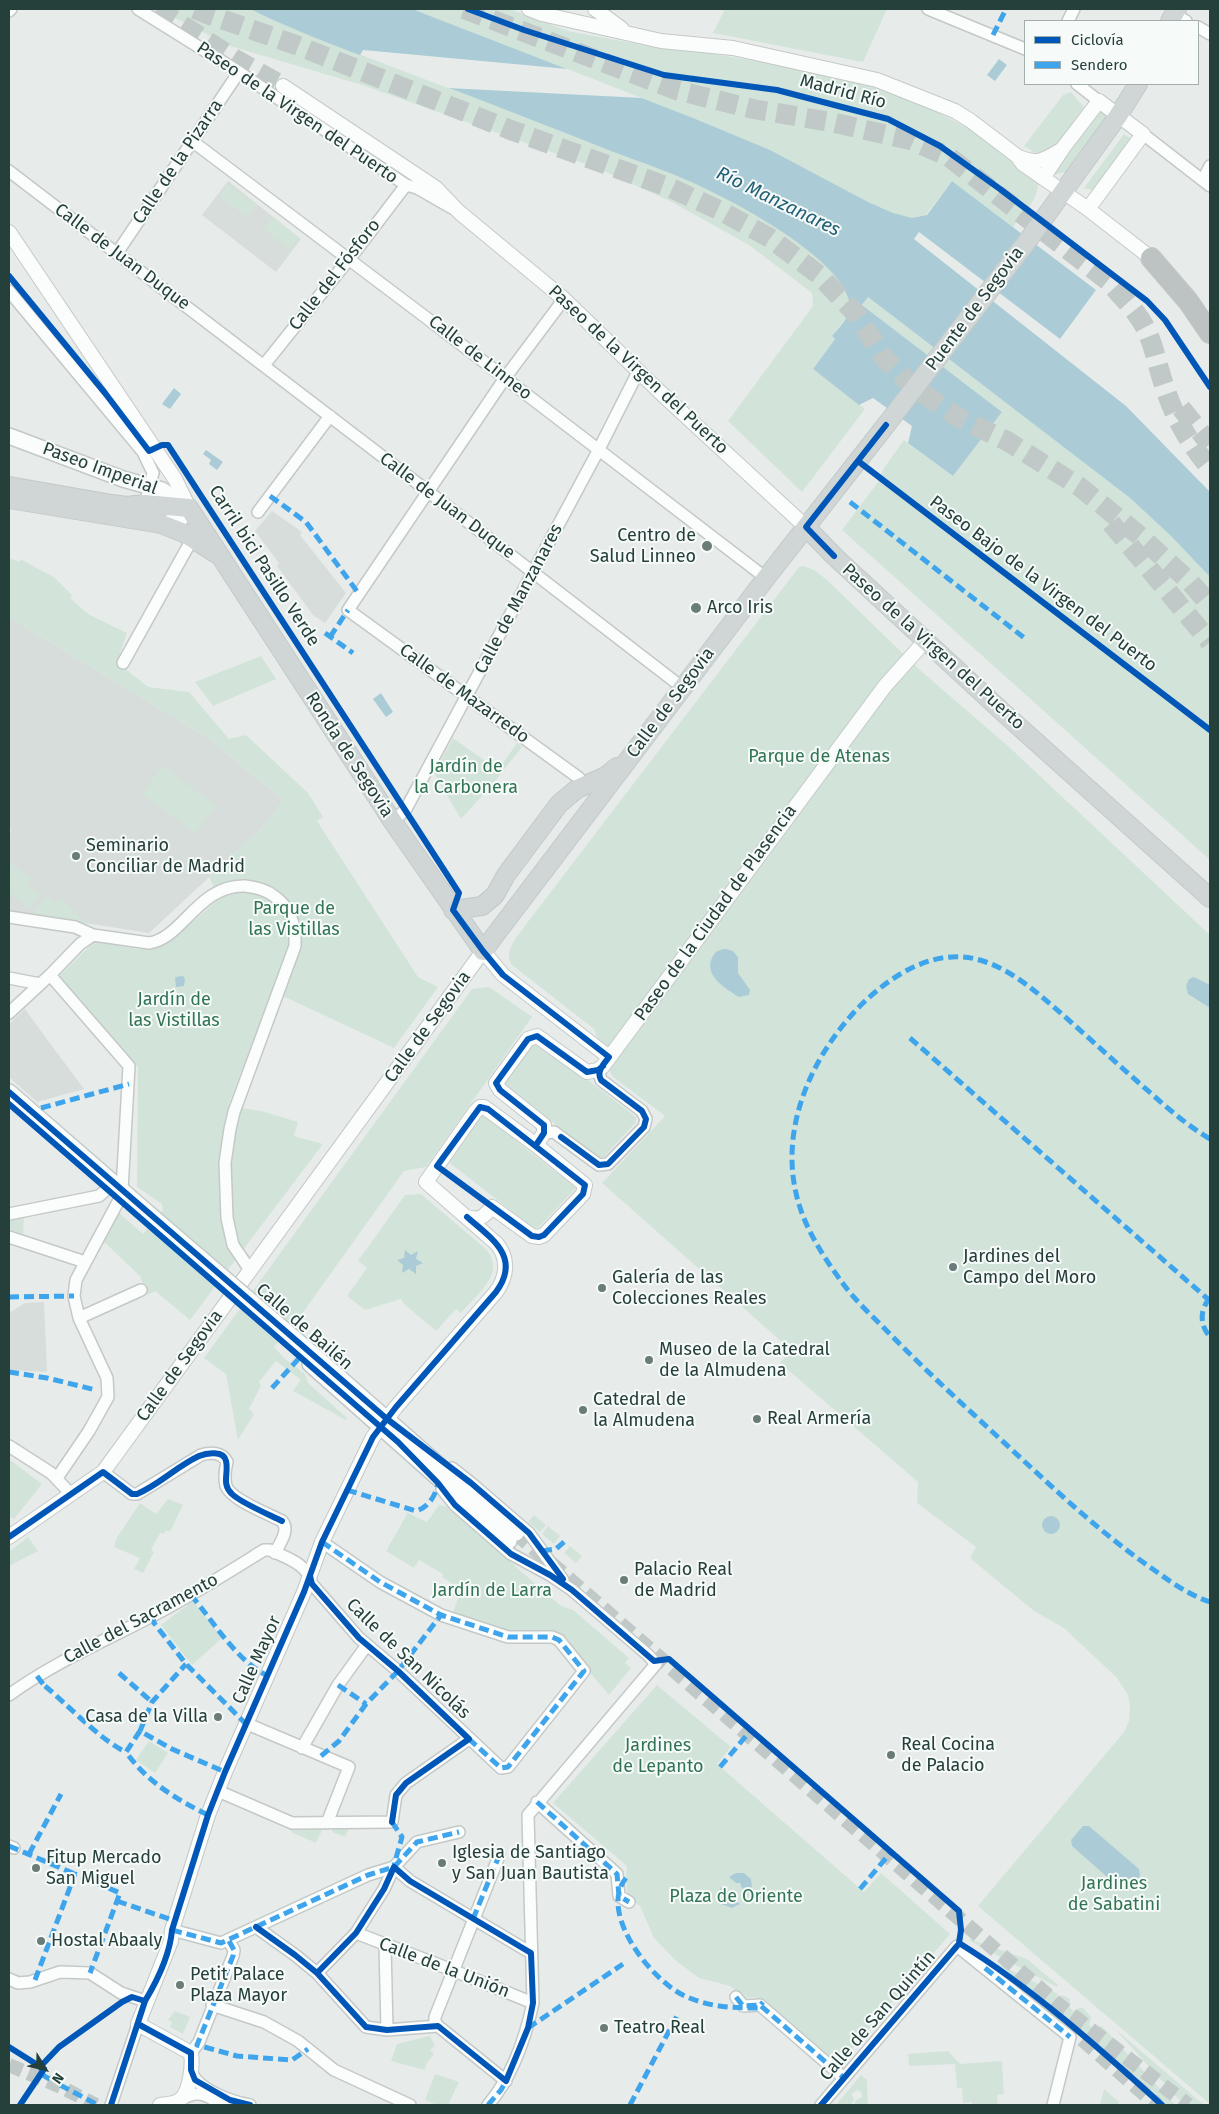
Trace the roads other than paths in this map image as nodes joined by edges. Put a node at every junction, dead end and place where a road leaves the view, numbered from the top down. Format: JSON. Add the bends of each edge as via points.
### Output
{"nodes":[{"id":1,"x":138,"y":9,"type":"edge"},
{"id":2,"x":529,"y":9,"type":"edge"},
{"id":3,"x":595,"y":9,"type":"edge"},
{"id":4,"x":931,"y":9,"type":"edge"},
{"id":5,"x":1199,"y":28,"type":"edge"},
{"id":6,"x":627,"y":32,"type":"junction"},
{"id":7,"x":1210,"y":34,"type":"edge"},
{"id":8,"x":1024,"y":49,"type":"edge"},
{"id":9,"x":239,"y":72,"type":"junction"},
{"id":10,"x":1078,"y":85,"type":"edge"},
{"id":11,"x":1137,"y":85,"type":"edge"},
{"id":12,"x":283,"y":86,"type":"tunnel mouth"},
{"id":13,"x":1099,"y":101,"type":"junction"},
{"id":14,"x":1118,"y":116,"type":"junction"},
{"id":15,"x":1143,"y":134,"type":"junction"},
{"id":16,"x":192,"y":141,"type":"junction"},
{"id":17,"x":1064,"y":148,"type":"junction"},
{"id":18,"x":1017,"y":156,"type":"junction"},
{"id":19,"x":1210,"y":166,"type":"edge"},
{"id":20,"x":9,"y":171,"type":"edge"},
{"id":21,"x":1043,"y":178,"type":"junction"},
{"id":22,"x":1207,"y":183,"type":"edge"},
{"id":23,"x":406,"y":185,"type":"junction"},
{"id":24,"x":1064,"y":192,"type":"junction"},
{"id":25,"x":1088,"y":209,"type":"junction"},
{"id":26,"x":459,"y":212,"type":"junction"},
{"id":27,"x":9,"y":232,"type":"edge"},
{"id":28,"x":117,"y":253,"type":"junction"},
{"id":29,"x":1151,"y":258,"type":"junction"},
{"id":30,"x":349,"y":259,"type":"junction"},
{"id":31,"x":9,"y":291,"type":"edge"},
{"id":32,"x":564,"y":298,"type":"junction"},
{"id":33,"x":1210,"y":321,"type":"edge"},
{"id":34,"x":1210,"y":332,"type":"edge"},
{"id":35,"x":264,"y":365,"type":"junction"},
{"id":36,"x":638,"y":372,"type":"junction"},
{"id":37,"x":505,"y":378,"type":"junction"},
{"id":38,"x":330,"y":416,"type":"junction"},
{"id":39,"x":886,"y":425,"type":"joint"},
{"id":40,"x":9,"y":436,"type":"edge"},
{"id":41,"x":598,"y":451,"type":"junction"},
{"id":42,"x":175,"y":479,"type":"junction"},
{"id":43,"x":151,"y":483,"type":"junction"},
{"id":44,"x":9,"y":486,"type":"edge"},
{"id":45,"x":428,"y":491,"type":"junction"},
{"id":46,"x":9,"y":499,"type":"edge"},
{"id":47,"x":145,"y":504,"type":"junction"},
{"id":48,"x":258,"y":512,"type":"dead end"},
{"id":49,"x":193,"y":514,"type":"junction"},
{"id":50,"x":161,"y":524,"type":"junction"},
{"id":51,"x":806,"y":527,"type":"junction"},
{"id":52,"x":193,"y":538,"type":"junction"},
{"id":53,"x":220,"y":556,"type":"junction"},
{"id":54,"x":533,"y":572,"type":"junction"},
{"id":55,"x":766,"y":578,"type":"junction"},
{"id":56,"x":926,"y":640,"type":"junction"},
{"id":57,"x":123,"y":663,"type":"dead end"},
{"id":58,"x":682,"y":688,"type":"junction"},
{"id":59,"x":466,"y":696,"type":"junction"},
{"id":60,"x":632,"y":755,"type":"junction"},
{"id":61,"x":579,"y":778,"type":"dead end"},
{"id":62,"x":393,"y":822,"type":"junction"},
{"id":63,"x":1210,"y":898,"type":"edge"},
{"id":64,"x":453,"y":910,"type":"junction"},
{"id":65,"x":9,"y":917,"type":"edge"},
{"id":66,"x":93,"y":935,"type":"junction"},
{"id":67,"x":483,"y":951,"type":"junction"},
{"id":68,"x":50,"y":975,"type":"junction"},
{"id":69,"x":9,"y":978,"type":"edge"},
{"id":70,"x":40,"y":984,"type":"junction"},
{"id":71,"x":9,"y":1013,"type":"edge"},
{"id":72,"x":606,"y":1061,"type":"junction"},
{"id":73,"x":9,"y":1092,"type":"edge"},
{"id":74,"x":9,"y":1104,"type":"edge"},
{"id":75,"x":540,"y":1139,"type":"junction"},
{"id":76,"x":107,"y":1189,"type":"junction"},
{"id":77,"x":121,"y":1195,"type":"junction"},
{"id":78,"x":9,"y":1214,"type":"edge"},
{"id":79,"x":485,"y":1216,"type":"junction"},
{"id":80,"x":467,"y":1217,"type":"junction"},
{"id":81,"x":9,"y":1238,"type":"edge"},
{"id":82,"x":490,"y":1238,"type":"junction"},
{"id":83,"x":85,"y":1262,"type":"junction"},
{"id":84,"x":250,"y":1270,"type":"junction"},
{"id":85,"x":140,"y":1290,"type":"dead end"},
{"id":86,"x":79,"y":1318,"type":"junction"},
{"id":87,"x":383,"y":1423,"type":"junction"},
{"id":88,"x":402,"y":1439,"type":"junction"},
{"id":89,"x":9,"y":1446,"type":"edge"},
{"id":90,"x":103,"y":1472,"type":"junction"},
{"id":91,"x":57,"y":1478,"type":"junction"},
{"id":92,"x":71,"y":1494,"type":"junction"},
{"id":93,"x":9,"y":1537,"type":"edge"},
{"id":94,"x":512,"y":1537,"type":"tunnel mouth"},
{"id":95,"x":322,"y":1542,"type":"junction"},
{"id":96,"x":275,"y":1553,"type":"junction"},
{"id":97,"x":310,"y":1576,"type":"junction"},
{"id":98,"x":572,"y":1590,"type":"junction"},
{"id":99,"x":367,"y":1645,"type":"junction"},
{"id":100,"x":9,"y":1695,"type":"edge"},
{"id":101,"x":246,"y":1723,"type":"junction"},
{"id":102,"x":468,"y":1739,"type":"junction"},
{"id":103,"x":302,"y":1748,"type":"junction"},
{"id":104,"x":218,"y":1790,"type":"junction"},
{"id":105,"x":537,"y":1802,"type":"junction"},
{"id":106,"x":327,"y":1822,"type":"junction"},
{"id":107,"x":459,"y":1832,"type":"dead end"},
{"id":108,"x":498,"y":1856,"type":"dead end"},
{"id":109,"x":394,"y":1867,"type":"junction"},
{"id":110,"x":629,"y":1902,"type":"dead end"},
{"id":111,"x":473,"y":1918,"type":"junction"},
{"id":112,"x":256,"y":1927,"type":"junction"},
{"id":113,"x":172,"y":1930,"type":"junction"},
{"id":114,"x":356,"y":1933,"type":"junction"},
{"id":115,"x":229,"y":1941,"type":"junction"},
{"id":116,"x":385,"y":1945,"type":"junction"},
{"id":117,"x":531,"y":1953,"type":"junction"},
{"id":118,"x":452,"y":1970,"type":"junction"},
{"id":119,"x":316,"y":1973,"type":"junction"},
{"id":120,"x":9,"y":1980,"type":"edge"},
{"id":121,"x":736,"y":1997,"type":"dead end"},
{"id":122,"x":145,"y":2001,"type":"junction"},
{"id":123,"x":532,"y":2003,"type":"junction"},
{"id":124,"x":212,"y":2005,"type":"junction"},
{"id":125,"x":138,"y":2024,"type":"junction"},
{"id":126,"x":438,"y":2026,"type":"junction"},
{"id":127,"x":387,"y":2030,"type":"junction"},
{"id":128,"x":194,"y":2049,"type":"junction"},
{"id":129,"x":191,"y":2070,"type":"junction"},
{"id":130,"x":844,"y":2078,"type":"junction"},
{"id":131,"x":506,"y":2082,"type":"junction"},
{"id":132,"x":180,"y":2100,"type":"junction"},
{"id":133,"x":111,"y":2105,"type":"edge"},
{"id":134,"x":160,"y":2105,"type":"edge"},
{"id":135,"x":220,"y":2105,"type":"edge"},
{"id":136,"x":247,"y":2105,"type":"edge"},
{"id":137,"x":410,"y":2105,"type":"edge"},
{"id":138,"x":488,"y":2105,"type":"edge"},
{"id":139,"x":821,"y":2105,"type":"edge"},
{"id":140,"x":1053,"y":2105,"type":"edge"}],
"edges":[{"from":1,"to":9,"type":"street","name":"Paseo de la Virgen del Puerto"},
{"from":2,"to":6,"type":"street"},
{"from":3,"to":6,"type":"street"},
{"from":4,"to":8,"type":"street"},
{"from":5,"to":7,"type":"street"},
{"from":6,"to":18,"type":"street","via":[[661,41],[733,48],[877,80],[955,112]]},
{"from":9,"to":16,"type":"street","name":"Calle de la Pizarra"},
{"from":9,"to":23,"type":"street","name":"Paseo de la Virgen del Puerto"},
{"from":10,"to":13,"type":"street"},
{"from":11,"to":14,"type":"main road","name":"Puente de Segovia"},
{"from":12,"to":26,"type":"street","name":"Paseo de la Virgen del Puerto","via":[[436,188]]},
{"from":13,"to":14,"type":"street"},
{"from":13,"to":17,"type":"street"},
{"from":14,"to":15,"type":"street"},
{"from":14,"to":24,"type":"main road","name":"Puente de Segovia"},
{"from":15,"to":22,"type":"street"},
{"from":15,"to":25,"type":"street"},
{"from":16,"to":28,"type":"street","name":"Calle de la Pizarra"},
{"from":16,"to":30,"type":"street","name":"Calle de Linneo"},
{"from":17,"to":18,"type":"street","via":[[1038,162]]},
{"from":17,"to":21,"type":"street"},
{"from":18,"to":21,"type":"street"},
{"from":19,"to":22,"type":"street"},
{"from":20,"to":28,"type":"street","name":"Calle de Juan Duque"},
{"from":21,"to":24,"type":"street"},
{"from":23,"to":26,"type":"street","name":"Paseo de la Virgen del Puerto"},
{"from":23,"to":30,"type":"street","name":"Calle del Fósforo"},
{"from":24,"to":25,"type":"street"},
{"from":24,"to":39,"type":"main road","name":"Puente de Segovia","bridge":true},
{"from":25,"to":29,"type":"street"},
{"from":26,"to":32,"type":"street","name":"Paseo de la Virgen del Puerto"},
{"from":27,"to":42,"type":"street"},
{"from":28,"to":35,"type":"street","name":"Calle de Juan Duque"},
{"from":29,"to":33,"type":"street"},
{"from":29,"to":34,"type":"highway"},
{"from":30,"to":35,"type":"street","name":"Calle del Fósforo"},
{"from":30,"to":37,"type":"street","name":"Calle de Linneo"},
{"from":31,"to":43,"type":"street","via":[[143,452],[153,474]]},
{"from":32,"to":36,"type":"street","name":"Paseo de la Virgen del Puerto"},
{"from":32,"to":37,"type":"street"},
{"from":35,"to":38,"type":"street","name":"Calle de Juan Duque"},
{"from":36,"to":41,"type":"street","name":"Calle de Manzanares"},
{"from":36,"to":51,"type":"street","name":"Paseo de la Virgen del Puerto"},
{"from":37,"to":41,"type":"street","name":"Calle de Linneo"},
{"from":37,"to":45,"type":"street"},
{"from":38,"to":45,"type":"street","name":"Calle de Juan Duque"},
{"from":38,"to":48,"type":"street"},
{"from":39,"to":51,"type":"main road","name":"Calle de Segovia"},
{"from":40,"to":43,"type":"main road","name":"Paseo Imperial","via":[[128,481]]},
{"from":41,"to":54,"type":"street","name":"Calle de Manzanares"},
{"from":41,"to":55,"type":"street","name":"Calle de Linneo"},
{"from":42,"to":43,"type":"street","via":[[163,477]]},
{"from":42,"to":49,"type":"street"},
{"from":43,"to":47,"type":"street"},
{"from":43,"to":49,"type":"main road","name":"Paseo Imperial"},
{"from":44,"to":47,"type":"main road","via":[[126,506]]},
{"from":45,"to":54,"type":"street","name":"Calle de Juan Duque"},
{"from":45,"to":59,"type":"street","name":"Calle de Mazarredo","via":[[348,610]]},
{"from":46,"to":50,"type":"main road","name":"Ronda de Segovia"},
{"from":47,"to":49,"type":"main road"},
{"from":49,"to":50,"type":"street"},
{"from":49,"to":52,"type":"street"},
{"from":49,"to":53,"type":"main road","name":"Ronda de Segovia"},
{"from":50,"to":52,"type":"main road","name":"Ronda de Segovia"},
{"from":51,"to":55,"type":"main road","name":"Calle de Segovia"},
{"from":51,"to":56,"type":"main road","name":"Paseo de la Virgen del Puerto"},
{"from":52,"to":53,"type":"main road","name":"Ronda de Segovia"},
{"from":52,"to":57,"type":"street"},
{"from":53,"to":62,"type":"main road","name":"Ronda de Segovia"},
{"from":54,"to":58,"type":"street","name":"Calle de Juan Duque"},
{"from":54,"to":59,"type":"street","name":"Calle de Manzanares"},
{"from":55,"to":58,"type":"main road","name":"Calle de Segovia"},
{"from":56,"to":63,"type":"main road","name":"Paseo de la Virgen del Puerto"},
{"from":56,"to":72,"type":"street","name":"Paseo de la Ciudad de Plasencia","via":[[885,686]]},
{"from":58,"to":60,"type":"main road","name":"Calle de Segovia"},
{"from":59,"to":61,"type":"street","name":"Calle de Mazarredo"},
{"from":59,"to":62,"type":"street","name":"Calle de Manzanares","via":[[406,809]]},
{"from":60,"to":64,"type":"main road","via":[[606,776],[577,789],[559,804],[506,875],[495,895],[482,906]]},
{"from":60,"to":67,"type":"main road","name":"Calle de Segovia"},
{"from":62,"to":64,"type":"main road","name":"Ronda de Segovia"},
{"from":64,"to":67,"type":"main road","name":"Ronda de Segovia"},
{"from":65,"to":66,"type":"street","via":[[75,927]]},
{"from":66,"to":68,"type":"street"},
{"from":66,"to":84,"type":"street","via":[[145,943],[158,941],[198,905],[239,886],[269,892],[289,913],[296,935],[295,946],[234,1112],[225,1163],[227,1218],[233,1245]]},
{"from":67,"to":72,"type":"street","via":[[503,975]]},
{"from":67,"to":84,"type":"street","name":"Calle de Segovia"},
{"from":68,"to":70,"type":"street"},
{"from":68,"to":77,"type":"street","via":[[129,1066]]},
{"from":69,"to":70,"type":"street"},
{"from":70,"to":71,"type":"street"},
{"from":72,"to":75,"type":"street","via":[[599,1072],[601,1080],[642,1112],[646,1119],[644,1127],[603,1166],[554,1132]]},
{"from":72,"to":75,"type":"street","via":[[593,1072],[587,1072],[540,1037],[534,1035],[528,1039],[496,1083],[500,1090],[541,1121],[545,1129]]},
{"from":73,"to":77,"type":"main road","name":"Calle de Bailén"},
{"from":74,"to":76,"type":"main road","name":"Calle de Bailén"},
{"from":75,"to":79,"type":"street","via":[[585,1184],[583,1194],[544,1236],[532,1236],[492,1207]]},
{"from":75,"to":80,"type":"street","via":[[488,1109],[478,1108],[426,1182]]},
{"from":76,"to":77,"type":"main road","name":"Calle de Bailén"},
{"from":76,"to":78,"type":"street","via":[[99,1196]]},
{"from":77,"to":83,"type":"street"},
{"from":77,"to":87,"type":"main road","name":"Calle de Bailén","bridge":true},
{"from":79,"to":80,"type":"street","via":[[480,1219]]},
{"from":79,"to":82,"type":"street","via":[[483,1225]]},
{"from":80,"to":82,"type":"street"},
{"from":81,"to":83,"type":"street"},
{"from":82,"to":87,"type":"street","name":"Calle Mayor","via":[[503,1252],[504,1279]]},
{"from":83,"to":86,"type":"street","via":[[76,1280],[74,1296]]},
{"from":84,"to":90,"type":"street","name":"Calle de Segovia"},
{"from":85,"to":86,"type":"street"},
{"from":86,"to":91,"type":"street","via":[[107,1378],[108,1397]]},
{"from":87,"to":88,"type":"main road","name":"Calle de Bailén"},
{"from":87,"to":95,"type":"street","name":"Calle Mayor","via":[[373,1437]]},
{"from":88,"to":94,"type":"main road","name":"Calle de Bailén"},
{"from":88,"to":98,"type":"street","name":"Calle de Bailén","via":[[471,1483],[529,1532]]},
{"from":88,"to":98,"type":"street","name":"Calle de Bailén","via":[[455,1505],[510,1554]]},
{"from":89,"to":91,"type":"street"},
{"from":90,"to":92,"type":"street","name":"Calle de Segovia"},
{"from":90,"to":96,"type":"street","via":[[135,1495],[201,1455],[214,1453],[225,1458],[226,1485],[232,1495],[286,1525]]},
{"from":91,"to":92,"type":"street"},
{"from":92,"to":93,"type":"street","name":"Calle de Segovia"},
{"from":95,"to":97,"type":"street","name":"Calle Mayor"},
{"from":95,"to":102,"type":"street","name":"Calle de San Nicolás","via":[[380,1582],[441,1615],[508,1637],[552,1637],[559,1640],[584,1671],[508,1767],[501,1768]]},
{"from":96,"to":97,"type":"street","via":[[304,1567]]},
{"from":96,"to":100,"type":"street","name":"Calle del Sacramento","via":[[264,1550],[191,1595],[62,1662]]},
{"from":97,"to":99,"type":"street","name":"Calle de San Nicolás","via":[[312,1584]]},
{"from":97,"to":101,"type":"street","name":"Calle Mayor"},
{"from":98,"to":105,"type":"street","name":"Calle de Bailén","via":[[648,1655],[655,1666]]},
{"from":99,"to":102,"type":"street","name":"Calle de San Nicolás"},
{"from":99,"to":103,"type":"street","via":[[338,1685]]},
{"from":101,"to":103,"type":"street"},
{"from":101,"to":104,"type":"street","name":"Calle Mayor"},
{"from":102,"to":106,"type":"street","via":[[406,1783],[396,1795],[392,1822]]},
{"from":103,"to":106,"type":"street","via":[[349,1767]]},
{"from":104,"to":106,"type":"street","via":[[292,1823]]},
{"from":104,"to":113,"type":"street","name":"Calle Mayor"},
{"from":105,"to":110,"type":"street","via":[[617,1874],[619,1896]]},
{"from":105,"to":117,"type":"street","via":[[528,1814]]},
{"from":107,"to":109,"type":"street","via":[[417,1842]]},
{"from":108,"to":111,"type":"street"},
{"from":109,"to":111,"type":"street","via":[[410,1881]]},
{"from":109,"to":112,"type":"street","via":[[368,1875]]},
{"from":109,"to":114,"type":"street"},
{"from":111,"to":117,"type":"street"},
{"from":111,"to":118,"type":"street"},
{"from":112,"to":115,"type":"street"},
{"from":112,"to":119,"type":"street"},
{"from":113,"to":115,"type":"street","via":[[221,1943]]},
{"from":113,"to":122,"type":"street","name":"Calle Mayor","via":[[154,1986]]},
{"from":114,"to":116,"type":"street","name":"Calle de la Unión"},
{"from":114,"to":119,"type":"street"},
{"from":115,"to":124,"type":"street","via":[[234,1950],[233,1956]]},
{"from":116,"to":118,"type":"street","name":"Calle de la Unión"},
{"from":116,"to":127,"type":"street"},
{"from":117,"to":123,"type":"street"},
{"from":118,"to":123,"type":"street","name":"Calle de la Unión"},
{"from":118,"to":126,"type":"street","via":[[435,2017]]},
{"from":119,"to":127,"type":"street","via":[[366,2027]]},
{"from":120,"to":122,"type":"street","via":[[30,1982],[60,1972],[90,1973],[121,1993]]},
{"from":121,"to":130,"type":"street","via":[[744,2006],[760,2006]]},
{"from":122,"to":125,"type":"street","name":"Calle Mayor"},
{"from":123,"to":131,"type":"street","via":[[528,2028]]},
{"from":124,"to":128,"type":"street"},
{"from":124,"to":137,"type":"street","via":[[260,2020],[298,2041],[334,2070]]},
{"from":125,"to":128,"type":"street"},
{"from":125,"to":133,"type":"street","name":"Calle Mayor"},
{"from":126,"to":127,"type":"street"},
{"from":126,"to":131,"type":"street"},
{"from":128,"to":129,"type":"street"},
{"from":129,"to":132,"type":"street"},
{"from":129,"to":136,"type":"street","via":[[195,2080],[204,2086]]},
{"from":130,"to":139,"type":"street","name":"Calle de San Quintín"},
{"from":130,"to":140,"type":"street","name":"Calle de San Quintín","via":[[957,1946],[1070,2038]]},
{"from":131,"to":138,"type":"street"},
{"from":132,"to":134,"type":"street"},
{"from":132,"to":135,"type":"street","via":[[192,2093]]}]}
